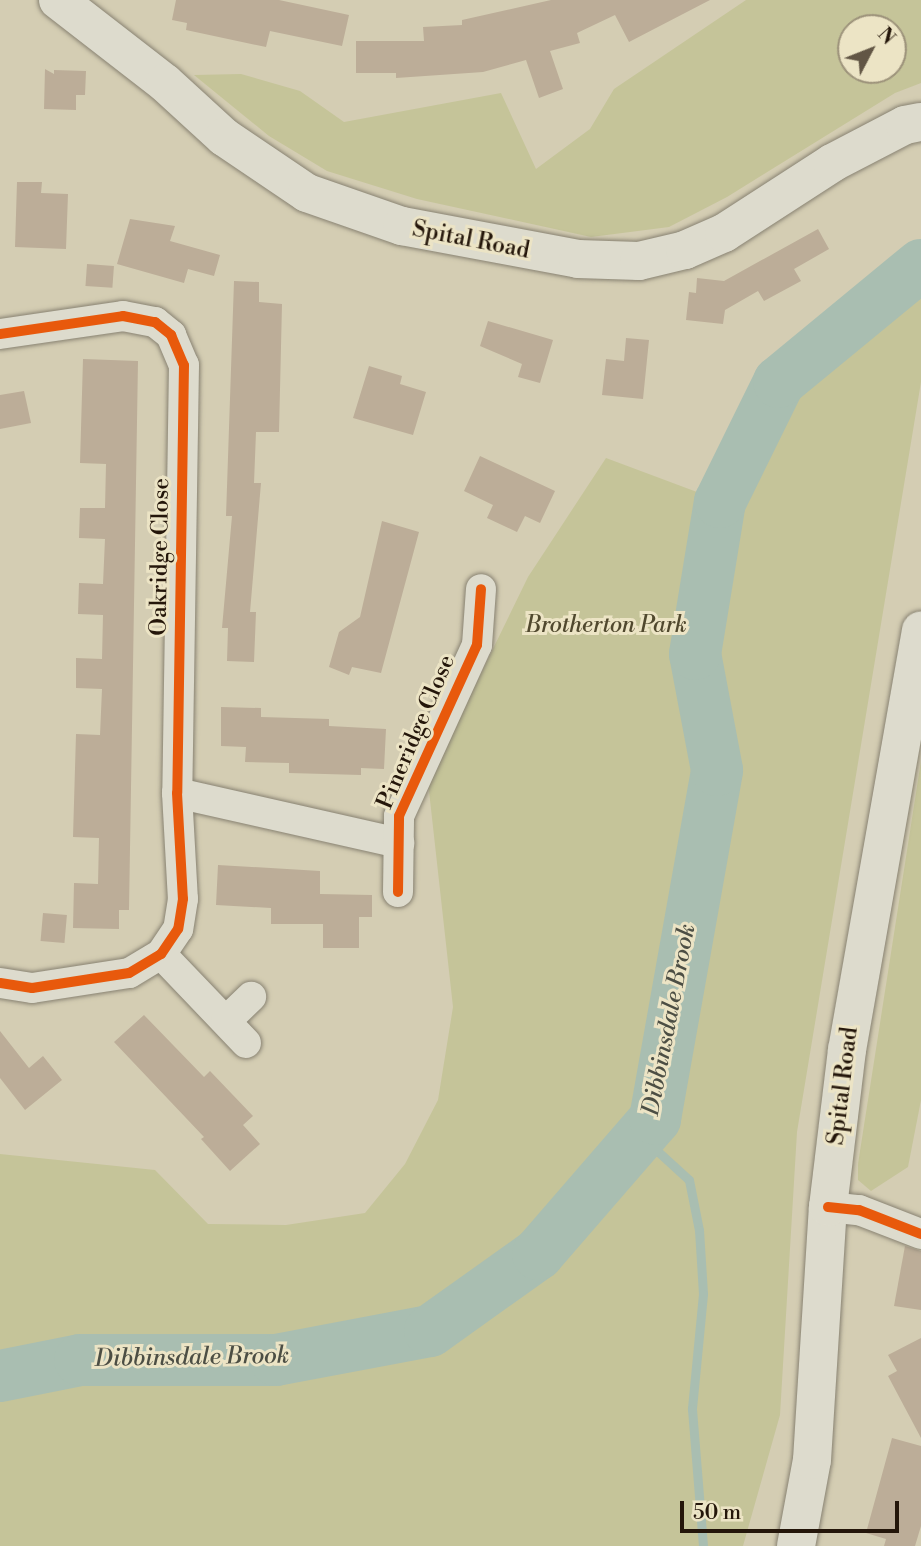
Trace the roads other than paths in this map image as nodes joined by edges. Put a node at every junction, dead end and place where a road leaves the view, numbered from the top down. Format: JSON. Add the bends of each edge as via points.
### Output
{"nodes":[{"id":1,"x":79,"y":6,"type":"edge"},
{"id":2,"x":921,"y":122,"type":"edge"},
{"id":3,"x":0,"y":334,"type":"edge"},
{"id":4,"x":481,"y":589,"type":"dead end"},
{"id":5,"x":921,"y":630,"type":"edge"},
{"id":6,"x":177,"y":793,"type":"junction"},
{"id":7,"x":398,"y":843,"type":"junction"},
{"id":8,"x":398,"y":892,"type":"dead end"},
{"id":9,"x":161,"y":954,"type":"junction"},
{"id":10,"x":0,"y":983,"type":"edge"},
{"id":11,"x":251,"y":997,"type":"dead end"},
{"id":12,"x":226,"y":1021,"type":"junction"},
{"id":13,"x":246,"y":1043,"type":"dead end"},
{"id":14,"x":828,"y":1208,"type":"junction"},
{"id":15,"x":921,"y":1234,"type":"edge"},
{"id":16,"x":796,"y":1546,"type":"edge"}],
"edges":[{"from":1,"to":2,"type":"main road","name":"Spital Road","via":[[224,137],[307,193],[402,226],[578,259],[639,261],[685,250],[724,233],[832,163],[905,125]]},
{"from":3,"to":6,"type":"street","name":"Oakridge Close","via":[[47,324],[134,318],[155,322],[171,335],[184,365]]},
{"from":4,"to":7,"type":"street","name":"Pineridge Close","via":[[477,645],[399,816]]},
{"from":5,"to":14,"type":"main road","name":"Spital Road","via":[[847,1050]]},
{"from":6,"to":7,"type":"street","name":"Pineridge Close"},
{"from":6,"to":9,"type":"street","name":"Oakridge Close","via":[[183,899],[178,929]]},
{"from":7,"to":8,"type":"street","name":"Pineridge Close"},
{"from":9,"to":10,"type":"street","via":[[129,973],[92,982],[32,988]]},
{"from":9,"to":12,"type":"street"},
{"from":11,"to":12,"type":"street"},
{"from":12,"to":13,"type":"street"},
{"from":14,"to":15,"type":"street","via":[[859,1210]]},
{"from":14,"to":16,"type":"main road","name":"Spital Road","via":[[812,1460]]}]}
